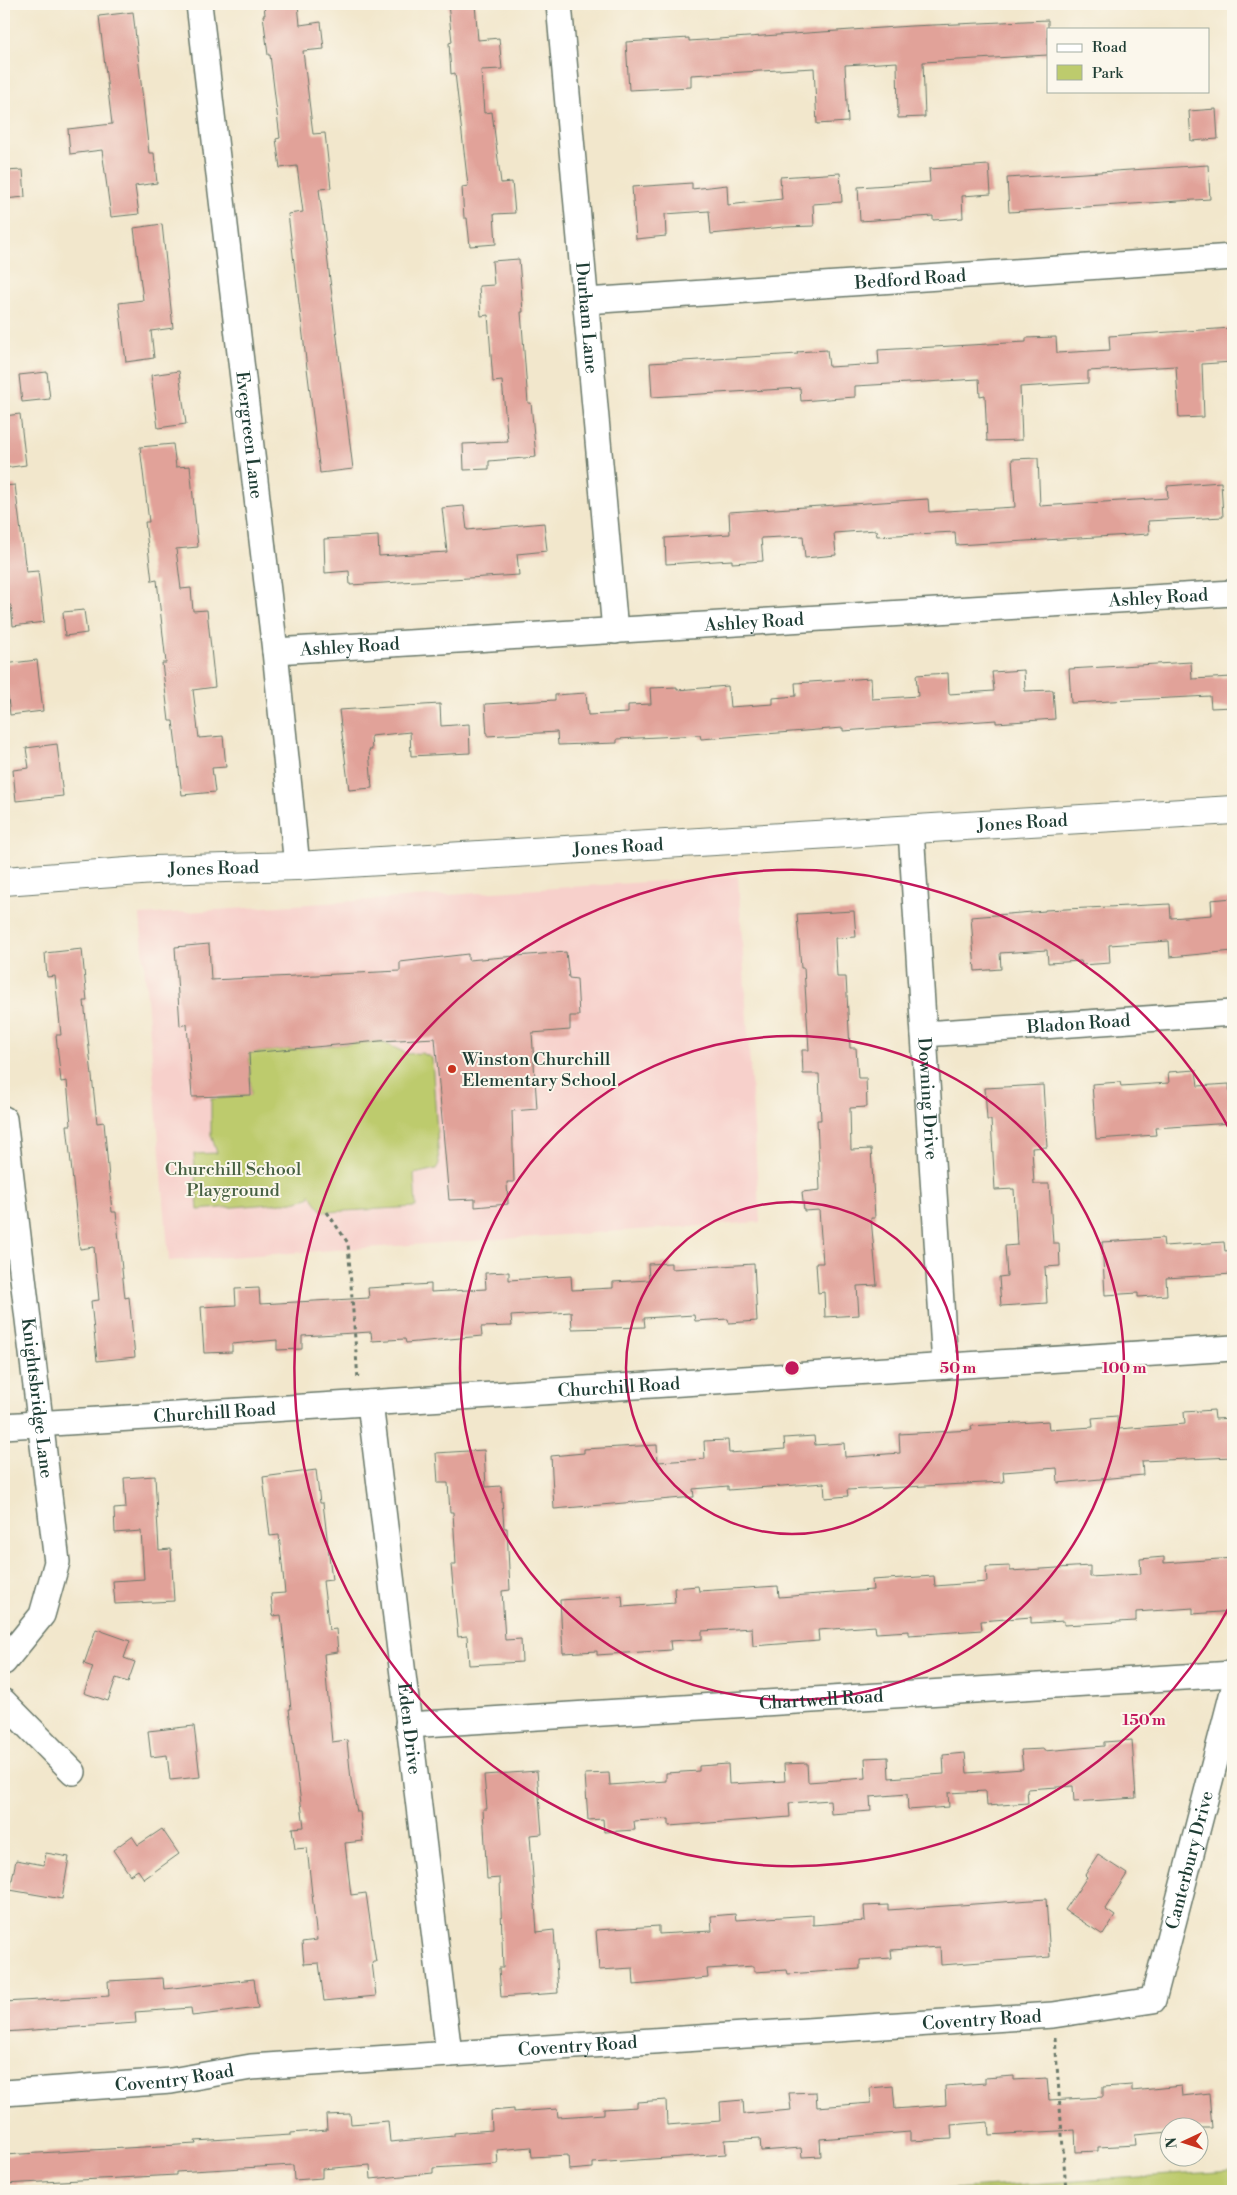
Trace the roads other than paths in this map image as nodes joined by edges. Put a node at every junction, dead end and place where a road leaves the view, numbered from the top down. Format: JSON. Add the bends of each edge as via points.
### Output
{"nodes":[{"id":1,"x":198,"y":4,"type":"edge"},
{"id":2,"x":559,"y":4,"type":"edge"},
{"id":3,"x":1233,"y":257,"type":"edge"},
{"id":4,"x":586,"y":301,"type":"junction"},
{"id":5,"x":1233,"y":593,"type":"edge"},
{"id":6,"x":615,"y":631,"type":"junction"},
{"id":7,"x":275,"y":651,"type":"junction"},
{"id":8,"x":1233,"y":810,"type":"edge"},
{"id":9,"x":911,"y":830,"type":"junction"},
{"id":10,"x":298,"y":866,"type":"junction"},
{"id":11,"x":4,"y":881,"type":"edge"},
{"id":12,"x":1233,"y":1014,"type":"edge"},
{"id":13,"x":924,"y":1034,"type":"junction"},
{"id":14,"x":4,"y":1119,"type":"edge"},
{"id":15,"x":1233,"y":1348,"type":"edge"},
{"id":16,"x":945,"y":1366,"type":"junction"},
{"id":17,"x":365,"y":1403,"type":"junction"},
{"id":18,"x":41,"y":1424,"type":"junction"},
{"id":19,"x":4,"y":1426,"type":"edge"},
{"id":20,"x":4,"y":1662,"type":"edge"},
{"id":21,"x":1233,"y":1674,"type":"edge"},
{"id":22,"x":1233,"y":1692,"type":"edge"},
{"id":23,"x":4,"y":1702,"type":"edge"},
{"id":24,"x":408,"y":1724,"type":"junction"},
{"id":25,"x":73,"y":1772,"type":"dead end"},
{"id":26,"x":1153,"y":2000,"type":"joint"},
{"id":27,"x":449,"y":2054,"type":"junction"},
{"id":28,"x":4,"y":2094,"type":"edge"}],
"edges":[{"from":1,"to":7,"type":"street","name":"Evergreen Lane"},
{"from":2,"to":4,"type":"street","name":"Durham Lane"},
{"from":3,"to":4,"type":"street","name":"Bedford Road"},
{"from":4,"to":6,"type":"street","name":"Durham Lane"},
{"from":5,"to":6,"type":"street","name":"Ashley Road"},
{"from":6,"to":7,"type":"street","name":"Ashley Road"},
{"from":7,"to":10,"type":"street","name":"Evergreen Lane"},
{"from":8,"to":9,"type":"street","name":"Jones Road"},
{"from":9,"to":10,"type":"street","name":"Jones Road"},
{"from":9,"to":13,"type":"street","name":"Downing Drive"},
{"from":10,"to":11,"type":"street","name":"Jones Road","via":[[154,870]]},
{"from":12,"to":13,"type":"street","name":"Bladon Road"},
{"from":13,"to":16,"type":"street","name":"Downing Drive"},
{"from":14,"to":18,"type":"street","name":"Knightsbridge Lane"},
{"from":15,"to":16,"type":"street","name":"Churchill Road"},
{"from":16,"to":17,"type":"street","name":"Churchill Road"},
{"from":17,"to":18,"type":"street","name":"Churchill Road"},
{"from":17,"to":24,"type":"street","name":"Eden Drive"},
{"from":18,"to":19,"type":"street","name":"Churchill Road"},
{"from":18,"to":20,"type":"street","name":"Knightsbridge Lane","via":[[57,1562],[42,1615]]},
{"from":21,"to":24,"type":"street","name":"Chartwell Road"},
{"from":22,"to":26,"type":"street","name":"Canterbury Drive"},
{"from":23,"to":25,"type":"street"},
{"from":24,"to":27,"type":"street","name":"Eden Drive"},
{"from":26,"to":27,"type":"street","name":"Coventry Road","via":[[1053,2015]]},
{"from":27,"to":28,"type":"street","name":"Coventry Road","via":[[251,2067],[171,2081]]}]}
